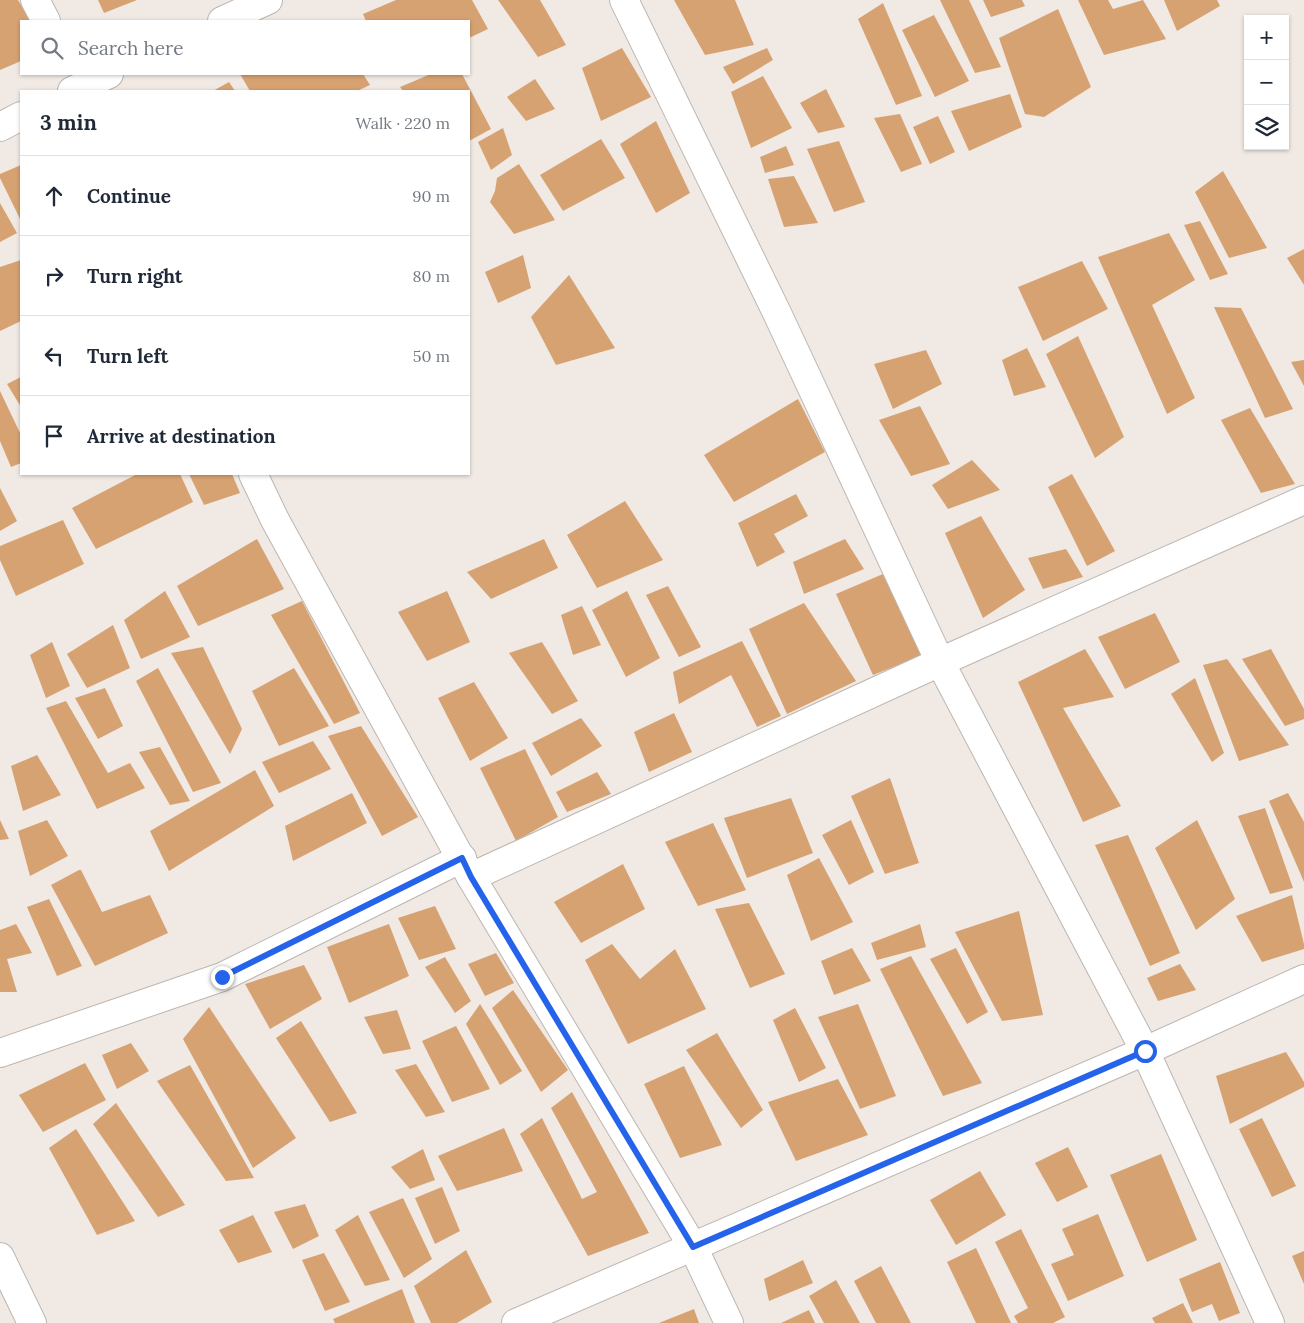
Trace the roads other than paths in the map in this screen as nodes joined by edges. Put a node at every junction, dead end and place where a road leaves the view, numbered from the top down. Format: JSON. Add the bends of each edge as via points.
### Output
{"nodes":[{"id":1,"x":35,"y":0,"type":"edge"},
{"id":2,"x":268,"y":0,"type":"edge"},
{"id":3,"x":624,"y":0,"type":"edge"},
{"id":4,"x":45,"y":20,"type":"edge"},
{"id":5,"x":224,"y":20,"type":"edge"},
{"id":6,"x":106,"y":75,"type":"edge"},
{"id":7,"x":77,"y":86,"type":"edge"},
{"id":8,"x":20,"y":117,"type":"edge"},
{"id":9,"x":0,"y":127,"type":"edge"},
{"id":10,"x":253,"y":475,"type":"edge"},
{"id":11,"x":1304,"y":500,"type":"edge"},
{"id":12,"x":940,"y":662,"type":"junction"},
{"id":13,"x":467,"y":868,"type":"junction"},
{"id":14,"x":1304,"y":979,"type":"edge"},
{"id":15,"x":1145,"y":1051,"type":"junction"},
{"id":16,"x":0,"y":1053,"type":"edge"},
{"id":17,"x":693,"y":1247,"type":"junction"},
{"id":18,"x":0,"y":1257,"type":"edge"},
{"id":19,"x":32,"y":1323,"type":"edge"},
{"id":20,"x":516,"y":1323,"type":"edge"},
{"id":21,"x":729,"y":1323,"type":"edge"},
{"id":22,"x":1270,"y":1323,"type":"edge"}],
"edges":[{"from":1,"to":4,"type":"street"},
{"from":2,"to":5,"type":"street"},
{"from":3,"to":12,"type":"street","via":[[777,313]]},
{"from":6,"to":7,"type":"street"},
{"from":8,"to":9,"type":"street"},
{"from":10,"to":13,"type":"street","via":[[275,520]]},
{"from":11,"to":12,"type":"street"},
{"from":12,"to":13,"type":"street"},
{"from":12,"to":15,"type":"street"},
{"from":13,"to":16,"type":"street","via":[[222,977]]},
{"from":13,"to":17,"type":"street"},
{"from":14,"to":15,"type":"street"},
{"from":15,"to":17,"type":"street"},
{"from":15,"to":22,"type":"street"},
{"from":17,"to":20,"type":"street"},
{"from":17,"to":21,"type":"street"},
{"from":18,"to":19,"type":"street"}]}
